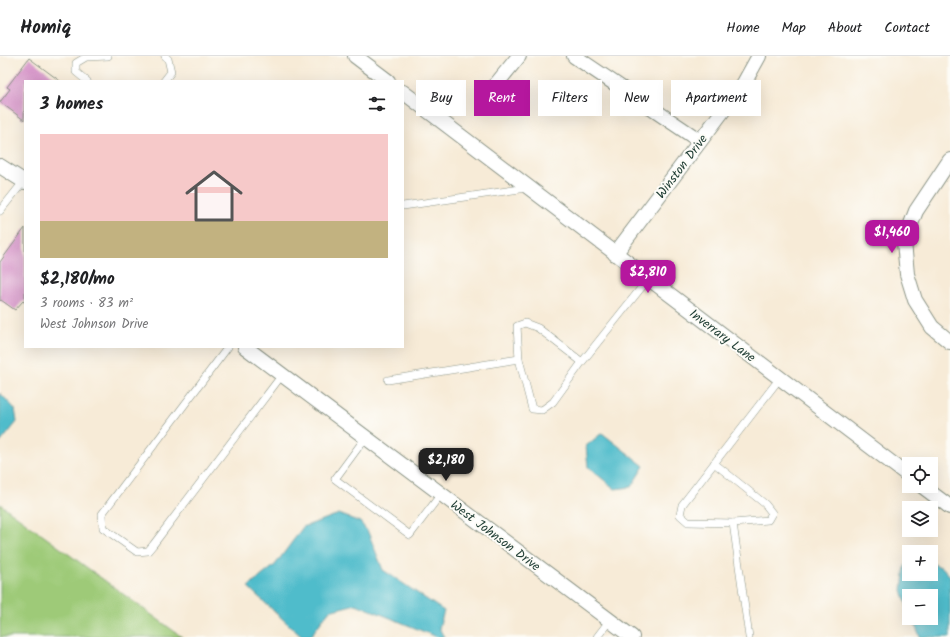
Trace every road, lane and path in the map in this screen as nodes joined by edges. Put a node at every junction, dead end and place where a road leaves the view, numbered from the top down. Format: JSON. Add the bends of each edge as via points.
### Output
{"nodes":[{"id":1,"x":108,"y":56,"type":"edge"},
{"id":2,"x":165,"y":56,"type":"edge"},
{"id":3,"x":355,"y":56,"type":"edge"},
{"id":4,"x":519,"y":56,"type":"edge"},
{"id":5,"x":574,"y":56,"type":"edge"},
{"id":6,"x":759,"y":56,"type":"edge"},
{"id":7,"x":86,"y":80,"type":"edge"},
{"id":8,"x":165,"y":80,"type":"edge"},
{"id":9,"x":387,"y":80,"type":"edge"},
{"id":10,"x":500,"y":80,"type":"edge"},
{"id":11,"x":404,"y":93,"type":"edge"},
{"id":12,"x":700,"y":141,"type":"junction"},
{"id":13,"x":950,"y":160,"type":"edge"},
{"id":14,"x":0,"y":166,"type":"edge"},
{"id":15,"x":24,"y":182,"type":"edge"},
{"id":16,"x":529,"y":188,"type":"junction"},
{"id":17,"x":404,"y":206,"type":"edge"},
{"id":18,"x":0,"y":211,"type":"edge"},
{"id":19,"x":615,"y":254,"type":"junction"},
{"id":20,"x":649,"y":278,"type":"junction"},
{"id":21,"x":950,"y":342,"type":"edge"},
{"id":22,"x":227,"y":348,"type":"edge"},
{"id":23,"x":246,"y":348,"type":"edge"},
{"id":24,"x":519,"y":359,"type":"junction"},
{"id":25,"x":582,"y":362,"type":"junction"},
{"id":26,"x":282,"y":375,"type":"junction"},
{"id":27,"x":780,"y":378,"type":"junction"},
{"id":28,"x":388,"y":380,"type":"dead end"},
{"id":29,"x":366,"y":437,"type":"junction"},
{"id":30,"x":714,"y":463,"type":"junction"},
{"id":31,"x":902,"y":471,"type":"edge"},
{"id":32,"x":931,"y":493,"type":"edge"},
{"id":33,"x":441,"y":494,"type":"junction"},
{"id":34,"x":950,"y":507,"type":"edge"},
{"id":35,"x":732,"y":523,"type":"junction"},
{"id":36,"x":610,"y":620,"type":"junction"},
{"id":37,"x":597,"y":637,"type":"edge"},
{"id":38,"x":632,"y":637,"type":"edge"},
{"id":39,"x":749,"y":637,"type":"edge"}],
"edges":[{"from":1,"to":7,"type":"lane","via":[[86,57],[76,63],[76,72]]},
{"from":2,"to":8,"type":"lane","via":[[171,72]]},
{"from":3,"to":9,"type":"street"},
{"from":4,"to":10,"type":"street"},
{"from":5,"to":12,"type":"street"},
{"from":6,"to":12,"type":"street","name":"Winston Drive","via":[[744,83]]},
{"from":11,"to":16,"type":"street","name":"Inverrary Lane"},
{"from":12,"to":19,"type":"street","name":"Winston Drive"},
{"from":13,"to":21,"type":"street","via":[[916,211],[904,242],[907,274],[916,300],[932,327]]},
{"from":14,"to":15,"type":"street"},
{"from":15,"to":18,"type":"lane"},
{"from":16,"to":17,"type":"lane"},
{"from":16,"to":19,"type":"street","name":"Inverrary Lane"},
{"from":19,"to":20,"type":"street","name":"Inverrary Lane"},
{"from":20,"to":25,"type":"lane"},
{"from":20,"to":27,"type":"street","name":"Inverrary Lane"},
{"from":22,"to":26,"type":"lane","via":[[102,514],[103,528],[137,552],[148,551],[153,545]]},
{"from":23,"to":26,"type":"street","name":"West Johnson Drive"},
{"from":24,"to":25,"type":"lane","via":[[517,326],[525,323],[538,328]]},
{"from":24,"to":25,"type":"lane","via":[[532,409],[542,410],[553,402]]},
{"from":24,"to":28,"type":"lane"},
{"from":26,"to":29,"type":"street","name":"West Johnson Drive"},
{"from":27,"to":30,"type":"lane"},
{"from":27,"to":31,"type":"street","name":"Inverrary Lane"},
{"from":29,"to":33,"type":"street","name":"West Johnson Drive"},
{"from":29,"to":33,"type":"lane","via":[[335,479],[410,535]]},
{"from":30,"to":35,"type":"lane","via":[[682,505],[680,515],[688,522]]},
{"from":30,"to":35,"type":"lane","via":[[765,504],[772,514],[768,520]]},
{"from":32,"to":34,"type":"street"},
{"from":33,"to":36,"type":"street","name":"West Johnson Drive"},
{"from":35,"to":39,"type":"lane"},
{"from":36,"to":37,"type":"lane"},
{"from":36,"to":38,"type":"street","name":"West Johnson Drive"}]}
